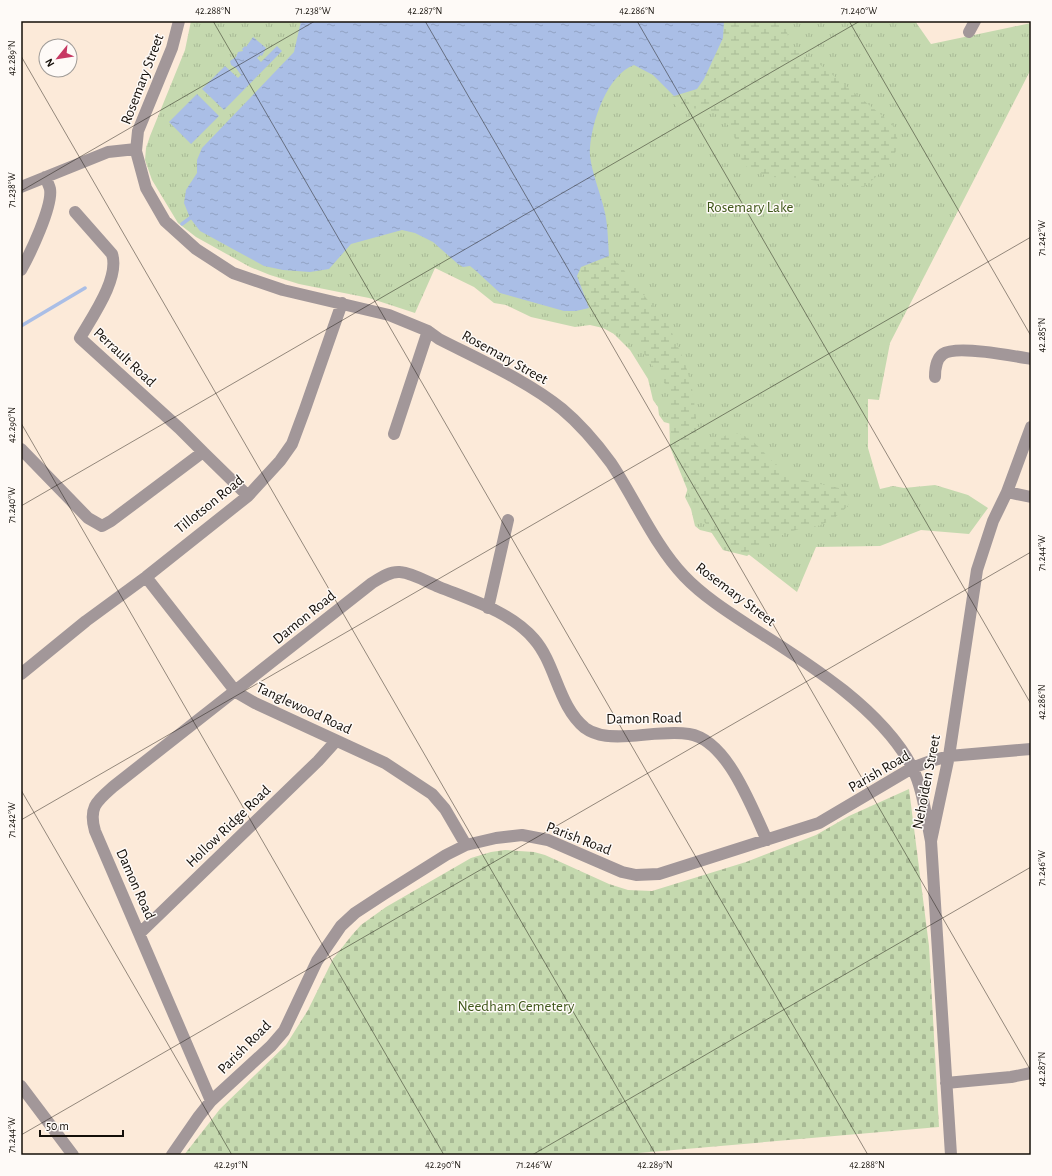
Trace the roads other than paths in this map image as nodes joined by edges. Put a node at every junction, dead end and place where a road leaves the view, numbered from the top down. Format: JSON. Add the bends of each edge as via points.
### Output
{"nodes":[{"id":1,"x":179,"y":21,"type":"edge"},
{"id":2,"x":975,"y":21,"type":"edge"},
{"id":3,"x":969,"y":32,"type":"dead end"},
{"id":4,"x":136,"y":149,"type":"junction"},
{"id":5,"x":45,"y":177,"type":"junction"},
{"id":6,"x":21,"y":187,"type":"edge"},
{"id":7,"x":75,"y":212,"type":"dead end"},
{"id":8,"x":21,"y":270,"type":"edge"},
{"id":9,"x":342,"y":303,"type":"junction"},
{"id":10,"x":428,"y":331,"type":"junction"},
{"id":11,"x":1031,"y":359,"type":"edge"},
{"id":12,"x":935,"y":377,"type":"dead end"},
{"id":13,"x":1031,"y":427,"type":"edge"},
{"id":14,"x":394,"y":434,"type":"dead end"},
{"id":15,"x":21,"y":449,"type":"edge"},
{"id":16,"x":203,"y":452,"type":"junction"},
{"id":17,"x":1007,"y":492,"type":"junction"},
{"id":18,"x":248,"y":496,"type":"junction"},
{"id":19,"x":1031,"y":497,"type":"edge"},
{"id":20,"x":508,"y":520,"type":"dead end"},
{"id":21,"x":146,"y":577,"type":"junction"},
{"id":22,"x":488,"y":608,"type":"junction"},
{"id":23,"x":21,"y":674,"type":"edge"},
{"id":24,"x":236,"y":692,"type":"junction"},
{"id":25,"x":336,"y":741,"type":"junction"},
{"id":26,"x":1031,"y":749,"type":"edge"},
{"id":27,"x":949,"y":756,"type":"junction"},
{"id":28,"x":912,"y":768,"type":"junction"},
{"id":29,"x":767,"y":840,"type":"junction"},
{"id":30,"x":931,"y":841,"type":"junction"},
{"id":31,"x":466,"y":845,"type":"junction"},
{"id":32,"x":140,"y":933,"type":"junction"},
{"id":33,"x":1031,"y":1073,"type":"edge"},
{"id":34,"x":946,"y":1083,"type":"junction"},
{"id":35,"x":21,"y":1086,"type":"edge"},
{"id":36,"x":211,"y":1101,"type":"junction"},
{"id":37,"x":73,"y":1155,"type":"edge"},
{"id":38,"x":172,"y":1155,"type":"edge"},
{"id":39,"x":951,"y":1155,"type":"edge"}],
"edges":[{"from":1,"to":4,"type":"street","name":"Rosemary Street","via":[[172,48],[138,130]]},
{"from":2,"to":3,"type":"street"},
{"from":4,"to":5,"type":"street","via":[[108,152]]},
{"from":4,"to":9,"type":"street","name":"Rosemary Street","via":[[137,161],[146,188],[165,221],[196,249],[233,273],[283,290]]},
{"from":5,"to":6,"type":"street"},
{"from":5,"to":8,"type":"street","via":[[50,189],[49,202]]},
{"from":7,"to":16,"type":"street","name":"Perrault Road","via":[[112,254],[114,261],[111,280],[80,338]]},
{"from":9,"to":10,"type":"street","name":"Rosemary Street","via":[[389,315]]},
{"from":9,"to":18,"type":"street","name":"Tillotson Road","via":[[292,444]]},
{"from":10,"to":14,"type":"street"},
{"from":10,"to":28,"type":"street","name":"Rosemary Street","via":[[537,392],[562,409],[610,462],[684,576],[732,615],[792,654],[856,701],[888,732]]},
{"from":11,"to":12,"type":"street","via":[[974,352],[949,352],[938,360]]},
{"from":13,"to":17,"type":"street","name":"Nehoiden Street"},
{"from":15,"to":16,"type":"street","via":[[88,518],[102,526]]},
{"from":16,"to":18,"type":"street","name":"Perrault Road"},
{"from":17,"to":19,"type":"street"},
{"from":17,"to":27,"type":"street","name":"Nehoiden Street","via":[[993,521],[977,570]]},
{"from":18,"to":21,"type":"street","name":"Tillotson Road"},
{"from":20,"to":22,"type":"street"},
{"from":21,"to":23,"type":"street","name":"Tillotson Road","via":[[86,621]]},
{"from":21,"to":24,"type":"street","name":"Tanglewood Road"},
{"from":22,"to":24,"type":"street","name":"Damon Road","via":[[418,577],[400,572],[388,574],[372,583]]},
{"from":22,"to":29,"type":"street","name":"Damon Road","via":[[512,620],[534,639],[573,713],[584,727],[592,732],[605,736],[685,733],[699,736],[710,744],[729,766],[741,786]]},
{"from":24,"to":25,"type":"street","name":"Tanglewood Road"},
{"from":24,"to":32,"type":"street","name":"Damon Road","via":[[114,786],[94,807],[92,818],[95,831]]},
{"from":25,"to":31,"type":"street","name":"Tanglewood Road","via":[[385,763],[432,794],[445,809]]},
{"from":25,"to":32,"type":"street","name":"Hollow Ridge Road"},
{"from":26,"to":27,"type":"street","name":"Parish Road"},
{"from":27,"to":28,"type":"street","name":"Parish Road"},
{"from":27,"to":30,"type":"street","name":"Nehoiden Street"},
{"from":28,"to":29,"type":"street","name":"Parish Road","via":[[827,819]]},
{"from":28,"to":30,"type":"street","name":"Rosemary Street"},
{"from":29,"to":31,"type":"street","name":"Parish Road","via":[[659,874],[636,875],[622,872],[548,840],[522,835]]},
{"from":30,"to":34,"type":"street","name":"Nehoiden Street"},
{"from":31,"to":36,"type":"street","name":"Parish Road","via":[[384,894],[341,926],[317,961],[284,1031]]},
{"from":32,"to":36,"type":"street","name":"Damon Road"},
{"from":33,"to":34,"type":"street"},
{"from":34,"to":39,"type":"street","name":"Nehoiden Street"},
{"from":35,"to":37,"type":"street"},
{"from":36,"to":38,"type":"street","name":"Parish Road"}]}
